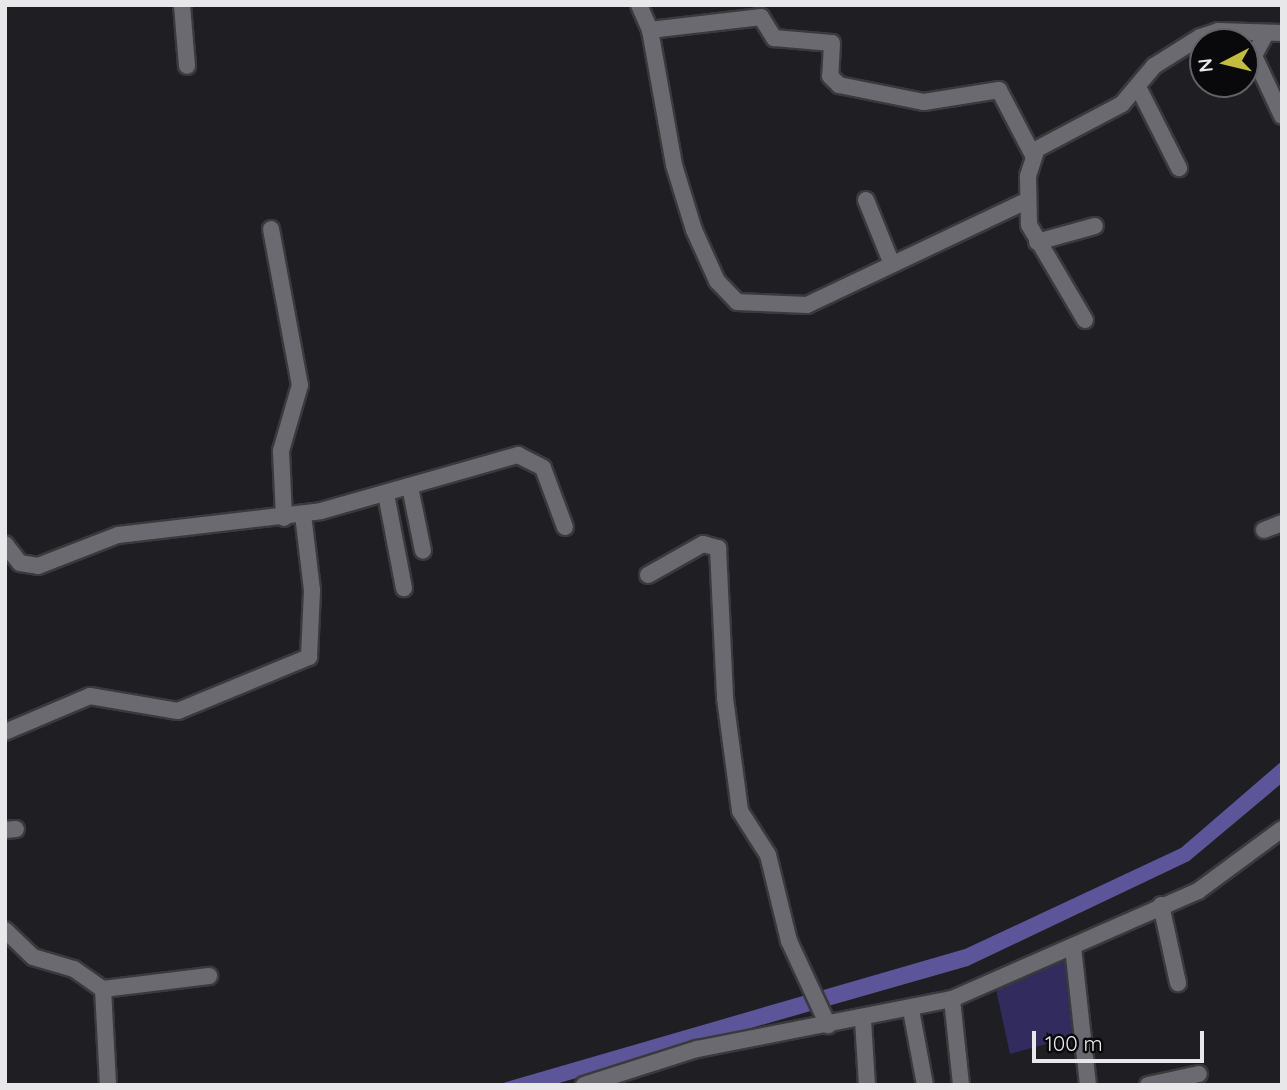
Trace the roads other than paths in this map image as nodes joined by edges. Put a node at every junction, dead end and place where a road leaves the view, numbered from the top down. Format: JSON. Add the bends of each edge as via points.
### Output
{"nodes":[{"id":1,"x":182,"y":5,"type":"edge"},
{"id":2,"x":639,"y":5,"type":"edge"},
{"id":3,"x":650,"y":30,"type":"junction"},
{"id":4,"x":1282,"y":33,"type":"edge"},
{"id":5,"x":1265,"y":34,"type":"junction"},
{"id":6,"x":187,"y":66,"type":"dead end"},
{"id":7,"x":1138,"y":87,"type":"junction"},
{"id":8,"x":1282,"y":116,"type":"edge"},
{"id":9,"x":1033,"y":155,"type":"junction"},
{"id":10,"x":1179,"y":168,"type":"dead end"},
{"id":11,"x":866,"y":200,"type":"dead end"},
{"id":12,"x":1026,"y":201,"type":"junction"},
{"id":13,"x":1096,"y":226,"type":"dead end"},
{"id":14,"x":271,"y":229,"type":"dead end"},
{"id":15,"x":1037,"y":242,"type":"junction"},
{"id":16,"x":891,"y":262,"type":"junction"},
{"id":17,"x":1085,"y":320,"type":"dead end"},
{"id":18,"x":410,"y":487,"type":"junction"},
{"id":19,"x":386,"y":494,"type":"junction"},
{"id":20,"x":303,"y":514,"type":"junction"},
{"id":21,"x":284,"y":518,"type":"junction"},
{"id":22,"x":1282,"y":523,"type":"edge"},
{"id":23,"x":565,"y":527,"type":"dead end"},
{"id":24,"x":1264,"y":530,"type":"dead end"},
{"id":25,"x":5,"y":544,"type":"edge"},
{"id":26,"x":423,"y":551,"type":"dead end"},
{"id":27,"x":648,"y":575,"type":"dead end"},
{"id":28,"x":404,"y":588,"type":"dead end"},
{"id":29,"x":5,"y":732,"type":"edge"},
{"id":30,"x":1282,"y":829,"type":"edge"},
{"id":31,"x":1161,"y":905,"type":"junction"},
{"id":32,"x":6,"y":931,"type":"edge"},
{"id":33,"x":1073,"y":947,"type":"junction"},
{"id":34,"x":209,"y":976,"type":"dead end"},
{"id":35,"x":1178,"y":983,"type":"dead end"},
{"id":36,"x":103,"y":989,"type":"junction"},
{"id":37,"x":951,"y":999,"type":"junction"},
{"id":38,"x":911,"y":1010,"type":"junction"},
{"id":39,"x":863,"y":1020,"type":"junction"},
{"id":40,"x":828,"y":1025,"type":"junction"},
{"id":41,"x":1199,"y":1074,"type":"dead end"},
{"id":42,"x":108,"y":1085,"type":"edge"},
{"id":43,"x":584,"y":1085,"type":"edge"},
{"id":44,"x":867,"y":1085,"type":"edge"},
{"id":45,"x":925,"y":1085,"type":"edge"},
{"id":46,"x":961,"y":1085,"type":"edge"},
{"id":47,"x":1088,"y":1085,"type":"edge"},
{"id":48,"x":1148,"y":1085,"type":"edge"}],
"edges":[{"from":1,"to":6,"type":"street"},
{"from":2,"to":3,"type":"street"},
{"from":3,"to":9,"type":"street","via":[[761,17],[774,38],[832,43],[830,76],[839,85],[924,102],[999,90]]},
{"from":3,"to":16,"type":"street","via":[[674,165],[707,263],[726,293],[750,306],[793,307]]},
{"from":4,"to":5,"type":"street"},
{"from":5,"to":7,"type":"street","via":[[1227,31],[1200,37],[1154,66]]},
{"from":5,"to":8,"type":"street","via":[[1254,56]]},
{"from":7,"to":9,"type":"street","via":[[1122,104],[1043,143]]},
{"from":7,"to":10,"type":"street"},
{"from":9,"to":12,"type":"street"},
{"from":11,"to":16,"type":"street"},
{"from":12,"to":15,"type":"street"},
{"from":12,"to":16,"type":"street"},
{"from":13,"to":15,"type":"street"},
{"from":14,"to":21,"type":"street","via":[[300,385],[281,451]]},
{"from":15,"to":17,"type":"street"},
{"from":18,"to":19,"type":"street"},
{"from":18,"to":23,"type":"street","via":[[527,455],[543,468]]},
{"from":18,"to":26,"type":"street"},
{"from":19,"to":20,"type":"street"},
{"from":19,"to":28,"type":"street"},
{"from":20,"to":21,"type":"street"},
{"from":20,"to":29,"type":"street","via":[[312,578],[309,657],[178,711],[90,696]]},
{"from":21,"to":25,"type":"street","via":[[118,535],[32,567]]},
{"from":22,"to":24,"type":"street"},
{"from":27,"to":40,"type":"street","via":[[696,547],[718,548],[736,793],[747,825],[768,855],[808,990]]},
{"from":30,"to":31,"type":"street","via":[[1232,870]]},
{"from":31,"to":33,"type":"street"},
{"from":31,"to":35,"type":"street"},
{"from":32,"to":36,"type":"street","via":[[33,957],[74,969]]},
{"from":33,"to":37,"type":"street"},
{"from":33,"to":47,"type":"street"},
{"from":34,"to":36,"type":"street"},
{"from":36,"to":42,"type":"street"},
{"from":37,"to":38,"type":"street"},
{"from":37,"to":46,"type":"street"},
{"from":38,"to":39,"type":"street"},
{"from":38,"to":45,"type":"street"},
{"from":39,"to":40,"type":"street"},
{"from":39,"to":44,"type":"street"},
{"from":40,"to":43,"type":"street","via":[[697,1049]]},
{"from":41,"to":48,"type":"street"}]}
